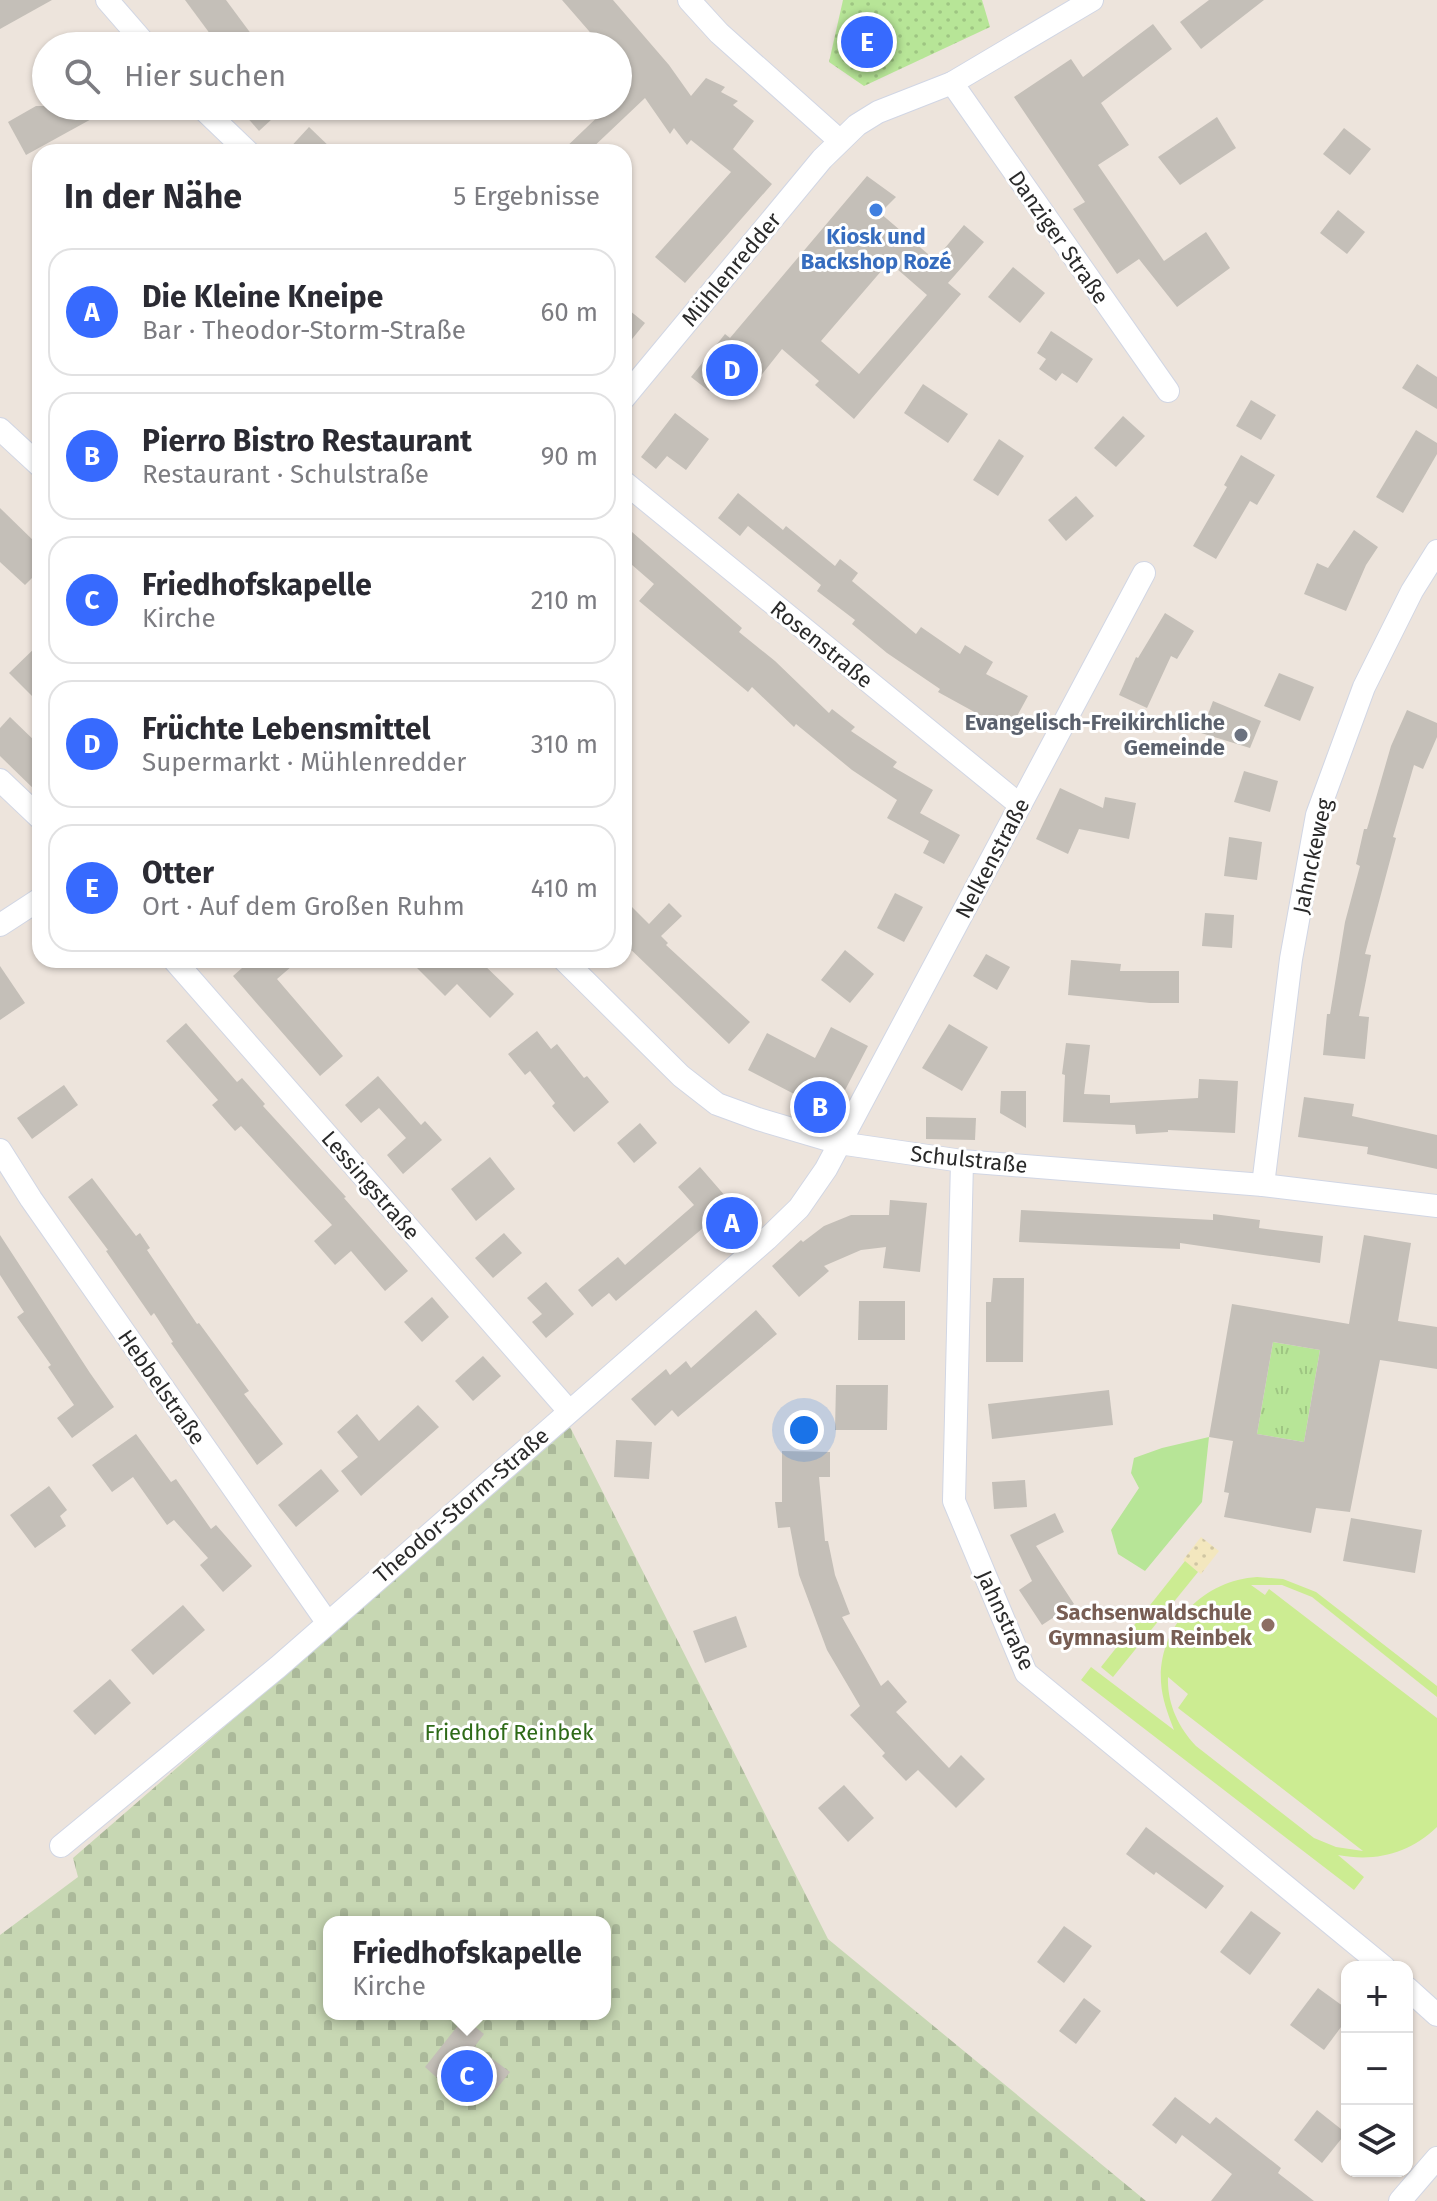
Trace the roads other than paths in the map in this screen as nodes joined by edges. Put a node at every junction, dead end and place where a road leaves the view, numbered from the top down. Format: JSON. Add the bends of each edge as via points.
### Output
{"nodes":[{"id":1,"x":107,"y":0,"type":"edge"},
{"id":2,"x":689,"y":0,"type":"edge"},
{"id":3,"x":1092,"y":0,"type":"edge"},
{"id":4,"x":135,"y":32,"type":"edge"},
{"id":5,"x":952,"y":83,"type":"junction"},
{"id":6,"x":215,"y":120,"type":"edge"},
{"id":7,"x":839,"y":140,"type":"junction"},
{"id":8,"x":240,"y":144,"type":"edge"},
{"id":9,"x":632,"y":388,"type":"edge"},
{"id":10,"x":1168,"y":391,"type":"dead end"},
{"id":11,"x":0,"y":429,"type":"edge"},
{"id":12,"x":32,"y":459,"type":"edge"},
{"id":13,"x":632,"y":489,"type":"edge"},
{"id":14,"x":1437,"y":551,"type":"edge"},
{"id":15,"x":1144,"y":573,"type":"dead end"},
{"id":16,"x":0,"y":780,"type":"edge"},
{"id":17,"x":1020,"y":805,"type":"junction"},
{"id":18,"x":32,"y":810,"type":"edge"},
{"id":19,"x":32,"y":904,"type":"edge"},
{"id":20,"x":0,"y":925,"type":"edge"},
{"id":21,"x":181,"y":968,"type":"edge"},
{"id":22,"x":572,"y":968,"type":"edge"},
{"id":23,"x":839,"y":1143,"type":"junction"},
{"id":24,"x":0,"y":1150,"type":"edge"},
{"id":25,"x":962,"y":1161,"type":"junction"},
{"id":26,"x":1263,"y":1185,"type":"junction"},
{"id":27,"x":1437,"y":1206,"type":"edge"},
{"id":28,"x":569,"y":1411,"type":"junction"},
{"id":29,"x":327,"y":1622,"type":"junction"},
{"id":30,"x":61,"y":1846,"type":"dead end"},
{"id":31,"x":1377,"y":1961,"type":"edge"},
{"id":32,"x":1413,"y":1993,"type":"edge"},
{"id":33,"x":1437,"y":2015,"type":"edge"},
{"id":34,"x":1437,"y":2158,"type":"edge"},
{"id":35,"x":1400,"y":2201,"type":"edge"}],
"edges":[{"from":1,"to":4,"type":"street"},
{"from":2,"to":7,"type":"street"},
{"from":3,"to":5,"type":"street","name":"Mühlenredder"},
{"from":5,"to":7,"type":"street","name":"Mühlenredder","via":[[878,112]]},
{"from":5,"to":10,"type":"street","name":"Danziger Straße"},
{"from":6,"to":8,"type":"street"},
{"from":7,"to":9,"type":"street","name":"Mühlenredder"},
{"from":11,"to":12,"type":"street"},
{"from":13,"to":17,"type":"street","name":"Rosenstraße"},
{"from":14,"to":26,"type":"street","name":"Jahnckeweg","via":[[1364,687],[1317,815],[1291,959]]},
{"from":15,"to":17,"type":"street","name":"Nelkenstraße"},
{"from":16,"to":18,"type":"street"},
{"from":17,"to":23,"type":"street","name":"Nelkenstraße"},
{"from":19,"to":20,"type":"street"},
{"from":21,"to":28,"type":"street","name":"Lessingstraße"},
{"from":22,"to":23,"type":"street","name":"Schulstraße","via":[[681,1076],[717,1104]]},
{"from":23,"to":25,"type":"street","name":"Schulstraße"},
{"from":23,"to":28,"type":"street","name":"Theodor-Storm-Straße","via":[[789,1219]]},
{"from":24,"to":29,"type":"street","name":"Hebbelstraße"},
{"from":25,"to":26,"type":"street","name":"Schulstraße"},
{"from":25,"to":31,"type":"street","name":"Jahnstraße","via":[[954,1501],[1026,1673]]},
{"from":26,"to":27,"type":"street","name":"Schulstraße"},
{"from":28,"to":29,"type":"street","name":"Theodor-Storm-Straße"},
{"from":29,"to":30,"type":"street","name":"Theodor-Storm-Straße"},
{"from":32,"to":33,"type":"street"},
{"from":34,"to":35,"type":"street"}]}
